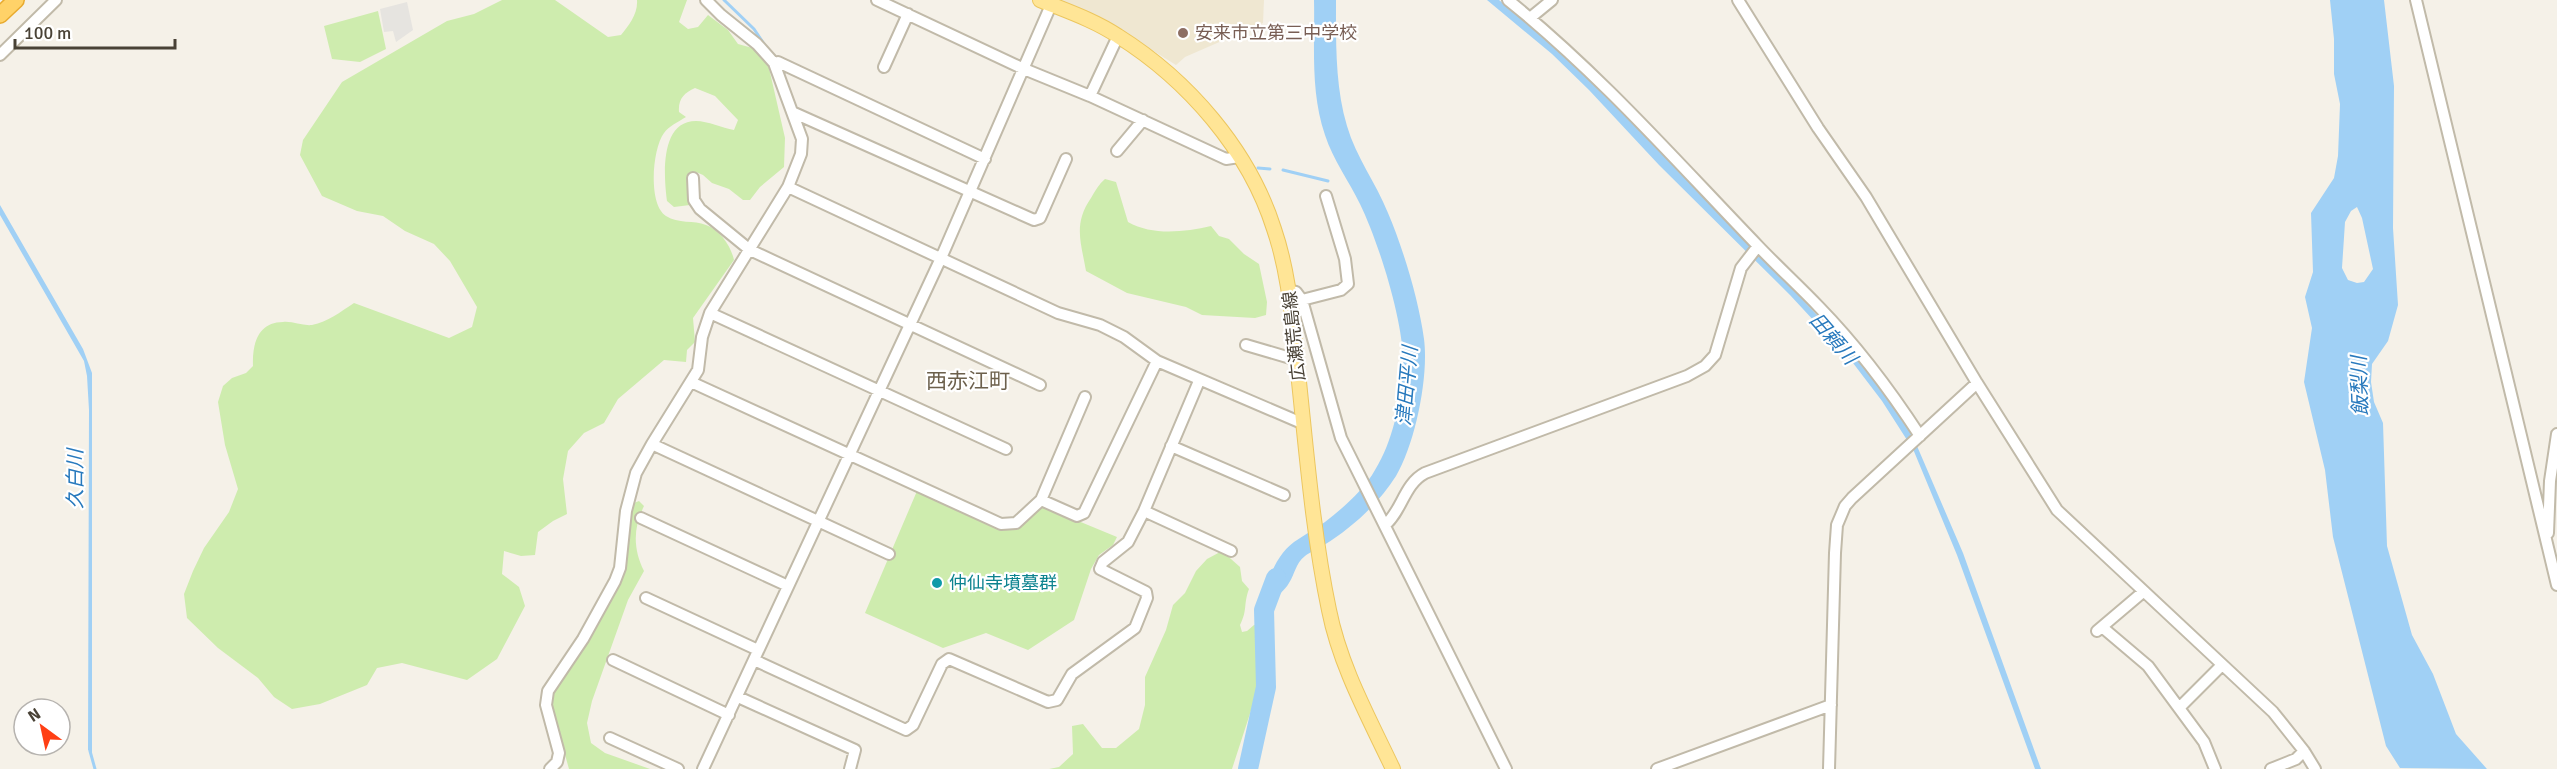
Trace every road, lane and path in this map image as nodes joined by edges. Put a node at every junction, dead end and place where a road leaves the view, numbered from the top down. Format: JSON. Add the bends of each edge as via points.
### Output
{"nodes":[{"id":1,"x":7,"y":0,"type":"edge"},
{"id":2,"x":16,"y":0,"type":"edge"},
{"id":3,"x":56,"y":0,"type":"edge"},
{"id":4,"x":706,"y":0,"type":"edge"},
{"id":5,"x":877,"y":0,"type":"edge"},
{"id":6,"x":1508,"y":0,"type":"edge"},
{"id":7,"x":1552,"y":0,"type":"edge"},
{"id":8,"x":1738,"y":0,"type":"edge"},
{"id":9,"x":2416,"y":0,"type":"edge"},
{"id":10,"x":1046,"y":2,"type":"edge"},
{"id":11,"x":0,"y":7,"type":"edge"},
{"id":12,"x":908,"y":14,"type":"junction"},
{"id":13,"x":0,"y":15,"type":"edge"},
{"id":14,"x":1530,"y":18,"type":"junction"},
{"id":15,"x":1118,"y":36,"type":"junction"},
{"id":16,"x":0,"y":54,"type":"edge"},
{"id":17,"x":774,"y":63,"type":"junction"},
{"id":18,"x":884,"y":67,"type":"dead end"},
{"id":19,"x":1024,"y":69,"type":"junction"},
{"id":20,"x":1090,"y":96,"type":"junction"},
{"id":21,"x":792,"y":111,"type":"junction"},
{"id":22,"x":1143,"y":120,"type":"junction"},
{"id":23,"x":1117,"y":151,"type":"dead end"},
{"id":24,"x":1239,"y":156,"type":"junction"},
{"id":25,"x":985,"y":159,"type":"junction"},
{"id":26,"x":1066,"y":159,"type":"dead end"},
{"id":27,"x":693,"y":178,"type":"dead end"},
{"id":28,"x":789,"y":187,"type":"junction"},
{"id":29,"x":971,"y":192,"type":"junction"},
{"id":30,"x":1326,"y":196,"type":"dead end"},
{"id":31,"x":750,"y":250,"type":"junction"},
{"id":32,"x":1754,"y":251,"type":"junction"},
{"id":33,"x":941,"y":258,"type":"junction"},
{"id":34,"x":1290,"y":291,"type":"junction"},
{"id":35,"x":1302,"y":300,"type":"junction"},
{"id":36,"x":710,"y":313,"type":"junction"},
{"id":37,"x":909,"y":324,"type":"junction"},
{"id":38,"x":1246,"y":345,"type":"dead end"},
{"id":39,"x":1297,"y":360,"type":"junction"},
{"id":40,"x":1157,"y":361,"type":"junction"},
{"id":41,"x":1199,"y":381,"type":"junction"},
{"id":42,"x":691,"y":382,"type":"junction"},
{"id":43,"x":1977,"y":383,"type":"junction"},
{"id":44,"x":1040,"y":385,"type":"dead end"},
{"id":45,"x":879,"y":391,"type":"junction"},
{"id":46,"x":1085,"y":397,"type":"dead end"},
{"id":47,"x":1304,"y":424,"type":"junction"},
{"id":48,"x":2557,"y":434,"type":"edge"},
{"id":49,"x":1918,"y":438,"type":"junction"},
{"id":50,"x":656,"y":446,"type":"dead end"},
{"id":51,"x":1170,"y":446,"type":"junction"},
{"id":52,"x":1006,"y":449,"type":"dead end"},
{"id":53,"x":849,"y":456,"type":"junction"},
{"id":54,"x":1284,"y":495,"type":"dead end"},
{"id":55,"x":1041,"y":500,"type":"junction"},
{"id":56,"x":1144,"y":511,"type":"junction"},
{"id":57,"x":641,"y":518,"type":"dead end"},
{"id":58,"x":819,"y":520,"type":"junction"},
{"id":59,"x":1385,"y":525,"type":"junction"},
{"id":60,"x":2548,"y":549,"type":"junction"},
{"id":61,"x":1231,"y":551,"type":"dead end"},
{"id":62,"x":889,"y":554,"type":"dead end"},
{"id":63,"x":2557,"y":585,"type":"edge"},
{"id":64,"x":788,"y":586,"type":"junction"},
{"id":65,"x":2143,"y":592,"type":"junction"},
{"id":66,"x":646,"y":598,"type":"dead end"},
{"id":67,"x":756,"y":655,"type":"junction"},
{"id":68,"x":613,"y":660,"type":"dead end"},
{"id":69,"x":2222,"y":665,"type":"junction"},
{"id":70,"x":738,"y":697,"type":"junction"},
{"id":71,"x":1831,"y":705,"type":"junction"},
{"id":72,"x":2179,"y":708,"type":"junction"},
{"id":73,"x":729,"y":715,"type":"junction"},
{"id":74,"x":610,"y":738,"type":"dead end"},
{"id":75,"x":2304,"y":751,"type":"junction"},
{"id":76,"x":2297,"y":764,"type":"edge"},
{"id":77,"x":550,"y":769,"type":"edge"},
{"id":78,"x":678,"y":769,"type":"edge"},
{"id":79,"x":703,"y":769,"type":"edge"},
{"id":80,"x":850,"y":769,"type":"edge"},
{"id":81,"x":1393,"y":769,"type":"edge"},
{"id":82,"x":1506,"y":769,"type":"edge"},
{"id":83,"x":1657,"y":769,"type":"edge"},
{"id":84,"x":1829,"y":769,"type":"edge"},
{"id":85,"x":2215,"y":769,"type":"edge"},
{"id":86,"x":2271,"y":769,"type":"edge"},
{"id":87,"x":2315,"y":769,"type":"edge"}],
"edges":[{"from":1,"to":11,"type":"highway"},
{"from":2,"to":13,"type":"highway"},
{"from":3,"to":16,"type":"street"},
{"from":4,"to":17,"type":"street"},
{"from":5,"to":12,"type":"street"},
{"from":6,"to":14,"type":"street"},
{"from":7,"to":14,"type":"street"},
{"from":8,"to":43,"type":"street","via":[[1866,197]]},
{"from":9,"to":60,"type":"street"},
{"from":10,"to":15,"type":"main road","name":"広瀬荒島線"},
{"from":10,"to":19,"type":"street"},
{"from":12,"to":18,"type":"street"},
{"from":12,"to":19,"type":"street"},
{"from":14,"to":32,"type":"street","via":[[1645,126]]},
{"from":15,"to":20,"type":"street"},
{"from":15,"to":24,"type":"main road","name":"広瀬荒島線","via":[[1153,60],[1200,103]]},
{"from":17,"to":21,"type":"street"},
{"from":17,"to":25,"type":"street"},
{"from":19,"to":20,"type":"street"},
{"from":19,"to":25,"type":"street"},
{"from":20,"to":22,"type":"street"},
{"from":21,"to":28,"type":"street","via":[[802,146]]},
{"from":21,"to":29,"type":"street"},
{"from":22,"to":23,"type":"street"},
{"from":22,"to":24,"type":"street","via":[[1226,159]]},
{"from":24,"to":34,"type":"main road","name":"広瀬荒島線","via":[[1274,227]]},
{"from":25,"to":29,"type":"street"},
{"from":26,"to":29,"type":"street","via":[[1040,219],[1034,220]]},
{"from":27,"to":31,"type":"street","via":[[694,200],[700,209]]},
{"from":28,"to":31,"type":"street"},
{"from":28,"to":33,"type":"street"},
{"from":29,"to":33,"type":"street"},
{"from":30,"to":35,"type":"street","via":[[1345,259],[1348,284],[1341,290]]},
{"from":31,"to":36,"type":"street"},
{"from":31,"to":37,"type":"street"},
{"from":32,"to":49,"type":"street","via":[[1821,308],[1884,383]]},
{"from":32,"to":59,"type":"street","via":[[1742,268],[1715,355],[1705,366],[1425,473],[1412,483]]},
{"from":33,"to":37,"type":"street"},
{"from":33,"to":40,"type":"street","via":[[1058,313],[1100,325]]},
{"from":34,"to":35,"type":"street"},
{"from":34,"to":39,"type":"main road","name":"広瀬荒島線"},
{"from":35,"to":59,"type":"street","via":[[1338,430]]},
{"from":36,"to":42,"type":"street","via":[[702,337],[701,362]]},
{"from":36,"to":45,"type":"street"},
{"from":37,"to":44,"type":"street"},
{"from":37,"to":45,"type":"street"},
{"from":38,"to":39,"type":"street"},
{"from":39,"to":47,"type":"main road","name":"広瀬荒島線"},
{"from":40,"to":41,"type":"street"},
{"from":40,"to":55,"type":"street","via":[[1084,513],[1077,516]]},
{"from":41,"to":47,"type":"street"},
{"from":41,"to":51,"type":"street"},
{"from":42,"to":53,"type":"street"},
{"from":42,"to":77,"type":"street","via":[[636,473],[615,581],[583,639],[550,686],[546,705],[559,758]]},
{"from":43,"to":49,"type":"street"},
{"from":43,"to":65,"type":"street","via":[[2057,510]]},
{"from":45,"to":52,"type":"street"},
{"from":45,"to":53,"type":"street"},
{"from":46,"to":55,"type":"street"},
{"from":47,"to":81,"type":"main road","name":"広瀬荒島線","via":[[1329,613],[1346,668]]},
{"from":48,"to":60,"type":"street","via":[[2550,480]]},
{"from":49,"to":71,"type":"street","via":[[1852,498],[1837,525]]},
{"from":50,"to":58,"type":"street"},
{"from":51,"to":54,"type":"street"},
{"from":51,"to":56,"type":"street"},
{"from":53,"to":55,"type":"street","via":[[1001,524],[1016,523]]},
{"from":53,"to":58,"type":"street"},
{"from":56,"to":61,"type":"street"},
{"from":56,"to":67,"type":"street","via":[[1128,542],[1102,562],[1100,569],[1146,592],[1137,625],[1072,674],[1055,702],[950,659],[942,664],[914,725],[906,729]]},
{"from":57,"to":64,"type":"street"},
{"from":58,"to":62,"type":"street"},
{"from":58,"to":64,"type":"street"},
{"from":59,"to":82,"type":"street"},
{"from":60,"to":63,"type":"street"},
{"from":64,"to":67,"type":"street"},
{"from":65,"to":69,"type":"street"},
{"from":65,"to":72,"type":"street","via":[[2100,629],[2143,661]]},
{"from":66,"to":67,"type":"street"},
{"from":67,"to":70,"type":"street"},
{"from":68,"to":73,"type":"street"},
{"from":69,"to":72,"type":"street"},
{"from":69,"to":75,"type":"street","via":[[2273,712]]},
{"from":70,"to":73,"type":"street"},
{"from":70,"to":80,"type":"street","via":[[855,750]]},
{"from":71,"to":83,"type":"street"},
{"from":71,"to":84,"type":"street"},
{"from":72,"to":85,"type":"street","via":[[2204,742]]},
{"from":73,"to":79,"type":"street"},
{"from":74,"to":78,"type":"street"},
{"from":75,"to":76,"type":"street"},
{"from":75,"to":87,"type":"street"},
{"from":76,"to":86,"type":"street"}]}
